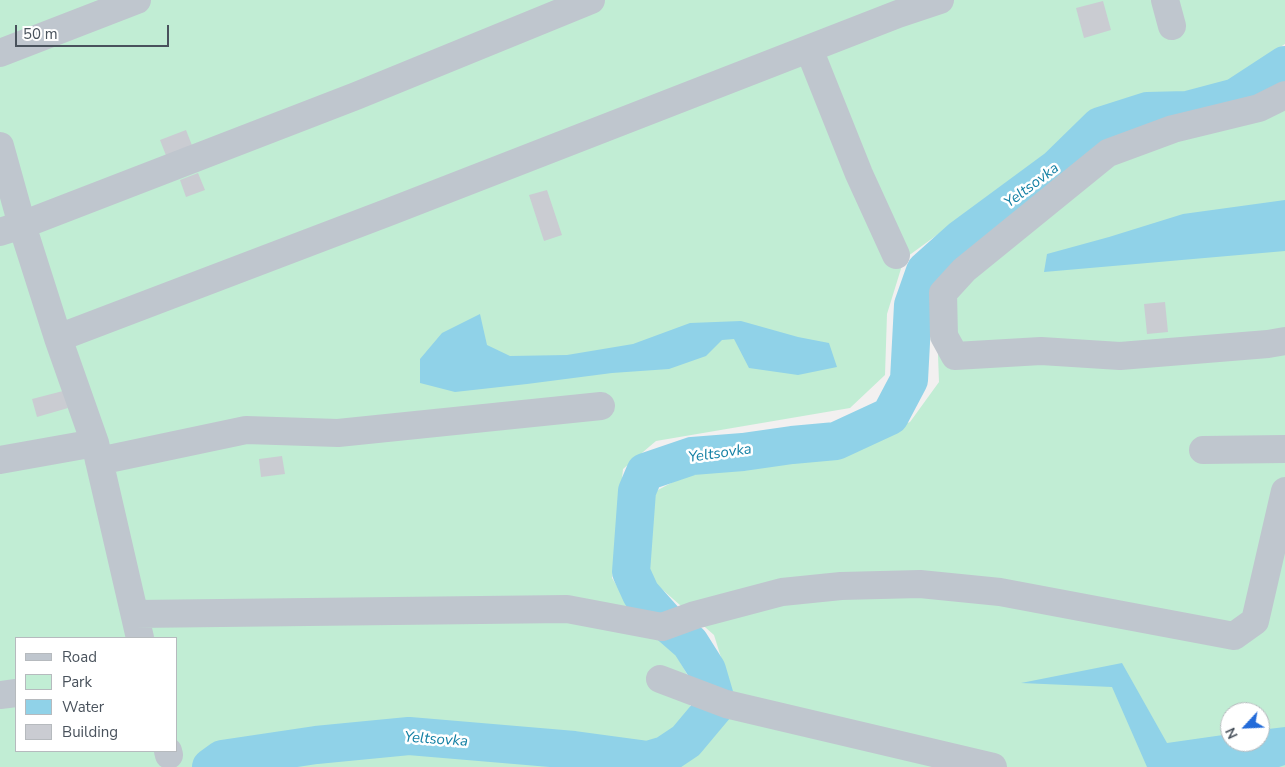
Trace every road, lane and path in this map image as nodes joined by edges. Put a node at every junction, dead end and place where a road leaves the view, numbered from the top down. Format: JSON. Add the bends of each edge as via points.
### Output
{"nodes":[{"id":1,"x":137,"y":0,"type":"edge"},
{"id":2,"x":591,"y":0,"type":"edge"},
{"id":3,"x":940,"y":0,"type":"edge"},
{"id":4,"x":1165,"y":0,"type":"edge"},
{"id":5,"x":1172,"y":26,"type":"dead end"},
{"id":6,"x":809,"y":49,"type":"junction"},
{"id":7,"x":0,"y":53,"type":"edge"},
{"id":8,"x":1285,"y":95,"type":"edge"},
{"id":9,"x":0,"y":146,"type":"edge"},
{"id":10,"x":11,"y":228,"type":"edge"},
{"id":11,"x":896,"y":255,"type":"dead end"},
{"id":12,"x":58,"y":338,"type":"junction"},
{"id":13,"x":1285,"y":341,"type":"edge"},
{"id":14,"x":601,"y":406,"type":"dead end"},
{"id":15,"x":1285,"y":449,"type":"edge"},
{"id":16,"x":1203,"y":450,"type":"dead end"},
{"id":17,"x":97,"y":452,"type":"junction"},
{"id":18,"x":0,"y":460,"type":"edge"},
{"id":19,"x":1285,"y":491,"type":"edge"},
{"id":20,"x":137,"y":626,"type":"edge"},
{"id":21,"x":660,"y":679,"type":"dead end"},
{"id":22,"x":15,"y":693,"type":"edge"},
{"id":23,"x":0,"y":695,"type":"edge"},
{"id":24,"x":993,"y":767,"type":"edge"}],
"edges":[{"from":1,"to":7,"type":"street"},
{"from":2,"to":10,"type":"street","via":[[356,96]]},
{"from":3,"to":6,"type":"street"},
{"from":4,"to":5,"type":"street"},
{"from":6,"to":11,"type":"street","via":[[859,174]]},
{"from":6,"to":12,"type":"street"},
{"from":8,"to":13,"type":"street","via":[[1259,108],[1172,129],[1108,153],[964,270],[943,293],[944,336],[956,356],[1041,351],[1120,356]]},
{"from":9,"to":10,"type":"street"},
{"from":10,"to":12,"type":"street"},
{"from":12,"to":17,"type":"street"},
{"from":14,"to":17,"type":"street","via":[[338,433],[246,430]]},
{"from":15,"to":16,"type":"street"},
{"from":17,"to":18,"type":"street"},
{"from":17,"to":20,"type":"street"},
{"from":19,"to":20,"type":"street","via":[[1255,621],[1234,636],[1000,592],[920,584],[841,586],[782,592],[695,615],[662,628],[567,609]]},
{"from":21,"to":24,"type":"street","via":[[726,704]]},
{"from":22,"to":23,"type":"street"}]}
